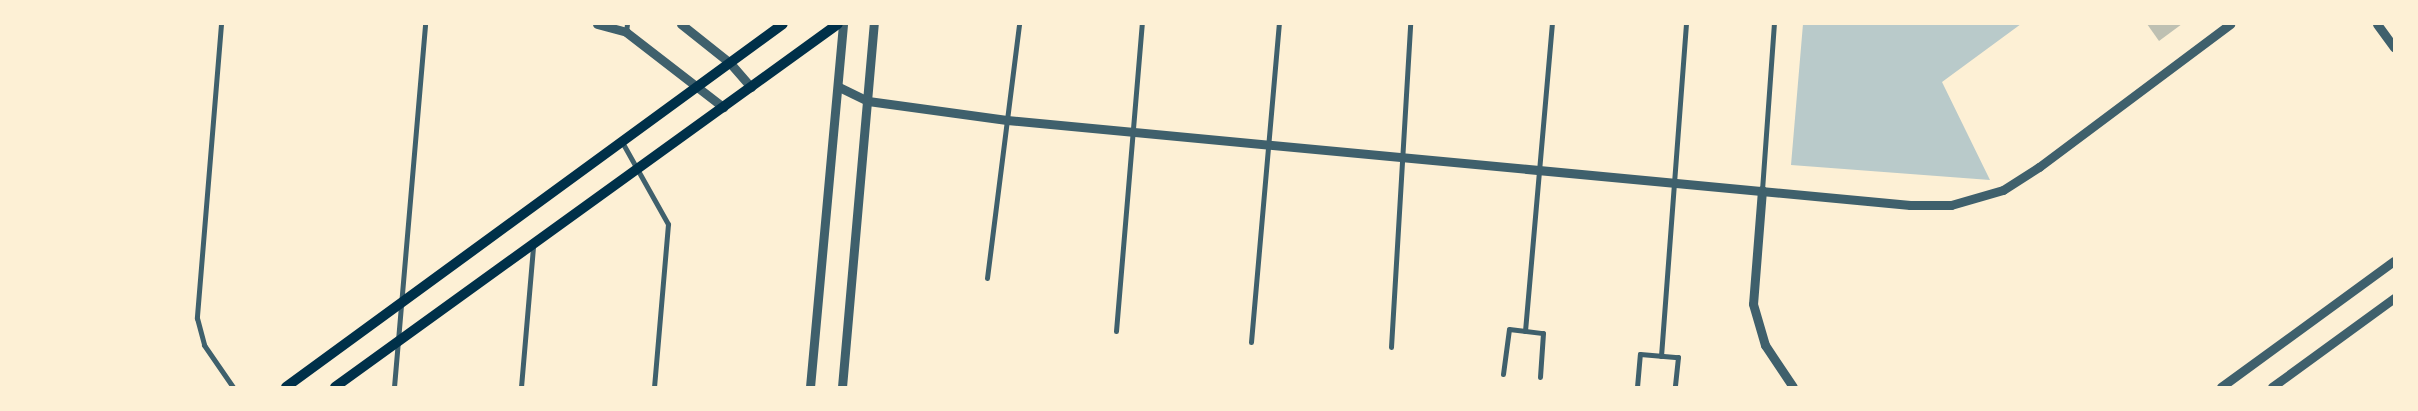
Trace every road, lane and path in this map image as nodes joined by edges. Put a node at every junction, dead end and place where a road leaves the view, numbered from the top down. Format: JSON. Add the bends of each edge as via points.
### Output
{"nodes":[{"id":1,"x":221,"y":24,"type":"edge"},
{"id":2,"x":424,"y":24,"type":"edge"},
{"id":3,"x":597,"y":24,"type":"edge"},
{"id":4,"x":681,"y":24,"type":"edge"},
{"id":5,"x":782,"y":24,"type":"edge"},
{"id":6,"x":838,"y":24,"type":"edge"},
{"id":7,"x":843,"y":24,"type":"edge"},
{"id":8,"x":874,"y":24,"type":"edge"},
{"id":9,"x":1019,"y":24,"type":"edge"},
{"id":10,"x":1142,"y":24,"type":"edge"},
{"id":11,"x":1279,"y":24,"type":"edge"},
{"id":12,"x":1410,"y":24,"type":"edge"},
{"id":13,"x":1552,"y":24,"type":"edge"},
{"id":14,"x":1686,"y":24,"type":"edge"},
{"id":15,"x":1774,"y":24,"type":"edge"},
{"id":16,"x":2230,"y":24,"type":"edge"},
{"id":17,"x":2377,"y":24,"type":"edge"},
{"id":18,"x":627,"y":28,"type":"edge"},
{"id":19,"x":2394,"y":47,"type":"edge"},
{"id":20,"x":730,"y":62,"type":"junction"},
{"id":21,"x":698,"y":86,"type":"junction"},
{"id":22,"x":750,"y":87,"type":"junction"},
{"id":23,"x":838,"y":87,"type":"junction"},
{"id":24,"x":868,"y":101,"type":"junction"},
{"id":25,"x":723,"y":107,"type":"junction"},
{"id":26,"x":1007,"y":120,"type":"junction"},
{"id":27,"x":1134,"y":132,"type":"junction"},
{"id":28,"x":622,"y":142,"type":"junction"},
{"id":29,"x":1268,"y":144,"type":"junction"},
{"id":30,"x":1401,"y":157,"type":"junction"},
{"id":31,"x":639,"y":168,"type":"junction"},
{"id":32,"x":1539,"y":169,"type":"junction"},
{"id":33,"x":1674,"y":182,"type":"junction"},
{"id":34,"x":1762,"y":190,"type":"junction"},
{"id":35,"x":533,"y":246,"type":"junction"},
{"id":36,"x":2394,"y":261,"type":"edge"},
{"id":37,"x":988,"y":278,"type":"dead end"},
{"id":38,"x":2394,"y":298,"type":"edge"},
{"id":39,"x":401,"y":304,"type":"junction"},
{"id":40,"x":1116,"y":331,"type":"dead end"},
{"id":41,"x":1525,"y":331,"type":"junction"},
{"id":42,"x":398,"y":341,"type":"junction"},
{"id":43,"x":1251,"y":342,"type":"dead end"},
{"id":44,"x":1391,"y":347,"type":"dead end"},
{"id":45,"x":1661,"y":356,"type":"junction"},
{"id":46,"x":1503,"y":374,"type":"dead end"},
{"id":47,"x":1540,"y":377,"type":"dead end"},
{"id":48,"x":233,"y":387,"type":"edge"},
{"id":49,"x":286,"y":387,"type":"edge"},
{"id":50,"x":335,"y":387,"type":"edge"},
{"id":51,"x":394,"y":387,"type":"edge"},
{"id":52,"x":521,"y":387,"type":"edge"},
{"id":53,"x":654,"y":387,"type":"edge"},
{"id":54,"x":810,"y":387,"type":"edge"},
{"id":55,"x":842,"y":387,"type":"edge"},
{"id":56,"x":1637,"y":387,"type":"edge"},
{"id":57,"x":1676,"y":387,"type":"edge"},
{"id":58,"x":1793,"y":387,"type":"edge"},
{"id":59,"x":2221,"y":387,"type":"edge"},
{"id":60,"x":2272,"y":387,"type":"edge"}],
"edges":[{"from":1,"to":48,"type":"street","via":[[197,318],[204,345]]},
{"from":2,"to":39,"type":"street"},
{"from":3,"to":18,"type":"street"},
{"from":4,"to":20,"type":"street"},
{"from":5,"to":20,"type":"main road"},
{"from":6,"to":22,"type":"main road"},
{"from":7,"to":23,"type":"street"},
{"from":8,"to":24,"type":"street"},
{"from":9,"to":26,"type":"street"},
{"from":10,"to":27,"type":"street"},
{"from":11,"to":29,"type":"street"},
{"from":12,"to":30,"type":"street"},
{"from":13,"to":32,"type":"street"},
{"from":14,"to":33,"type":"street"},
{"from":15,"to":34,"type":"street"},
{"from":16,"to":34,"type":"street","via":[[2039,166],[1981,198],[1951,205],[1910,205]]},
{"from":17,"to":19,"type":"street"},
{"from":18,"to":21,"type":"street"},
{"from":20,"to":21,"type":"main road"},
{"from":20,"to":22,"type":"street"},
{"from":21,"to":25,"type":"street"},
{"from":21,"to":28,"type":"main road"},
{"from":22,"to":25,"type":"main road"},
{"from":23,"to":24,"type":"street"},
{"from":23,"to":54,"type":"street"},
{"from":24,"to":26,"type":"street"},
{"from":24,"to":55,"type":"street"},
{"from":25,"to":31,"type":"main road"},
{"from":26,"to":27,"type":"street"},
{"from":26,"to":37,"type":"street"},
{"from":27,"to":29,"type":"street"},
{"from":27,"to":40,"type":"street"},
{"from":28,"to":31,"type":"street"},
{"from":28,"to":39,"type":"main road"},
{"from":29,"to":30,"type":"street"},
{"from":29,"to":43,"type":"street"},
{"from":30,"to":32,"type":"street"},
{"from":30,"to":44,"type":"street"},
{"from":31,"to":35,"type":"main road"},
{"from":31,"to":53,"type":"street","via":[[668,224]]},
{"from":32,"to":33,"type":"street"},
{"from":32,"to":41,"type":"street"},
{"from":33,"to":34,"type":"street"},
{"from":33,"to":45,"type":"street"},
{"from":34,"to":58,"type":"street","via":[[1753,304],[1764,345]]},
{"from":35,"to":42,"type":"main road"},
{"from":35,"to":52,"type":"street"},
{"from":36,"to":59,"type":"street"},
{"from":38,"to":60,"type":"street"},
{"from":39,"to":42,"type":"street"},
{"from":39,"to":49,"type":"main road"},
{"from":41,"to":46,"type":"street","via":[[1509,329]]},
{"from":41,"to":47,"type":"street","via":[[1543,333]]},
{"from":42,"to":50,"type":"main road"},
{"from":42,"to":51,"type":"street"},
{"from":45,"to":56,"type":"street","via":[[1640,354]]},
{"from":45,"to":57,"type":"street","via":[[1678,357]]}]}
